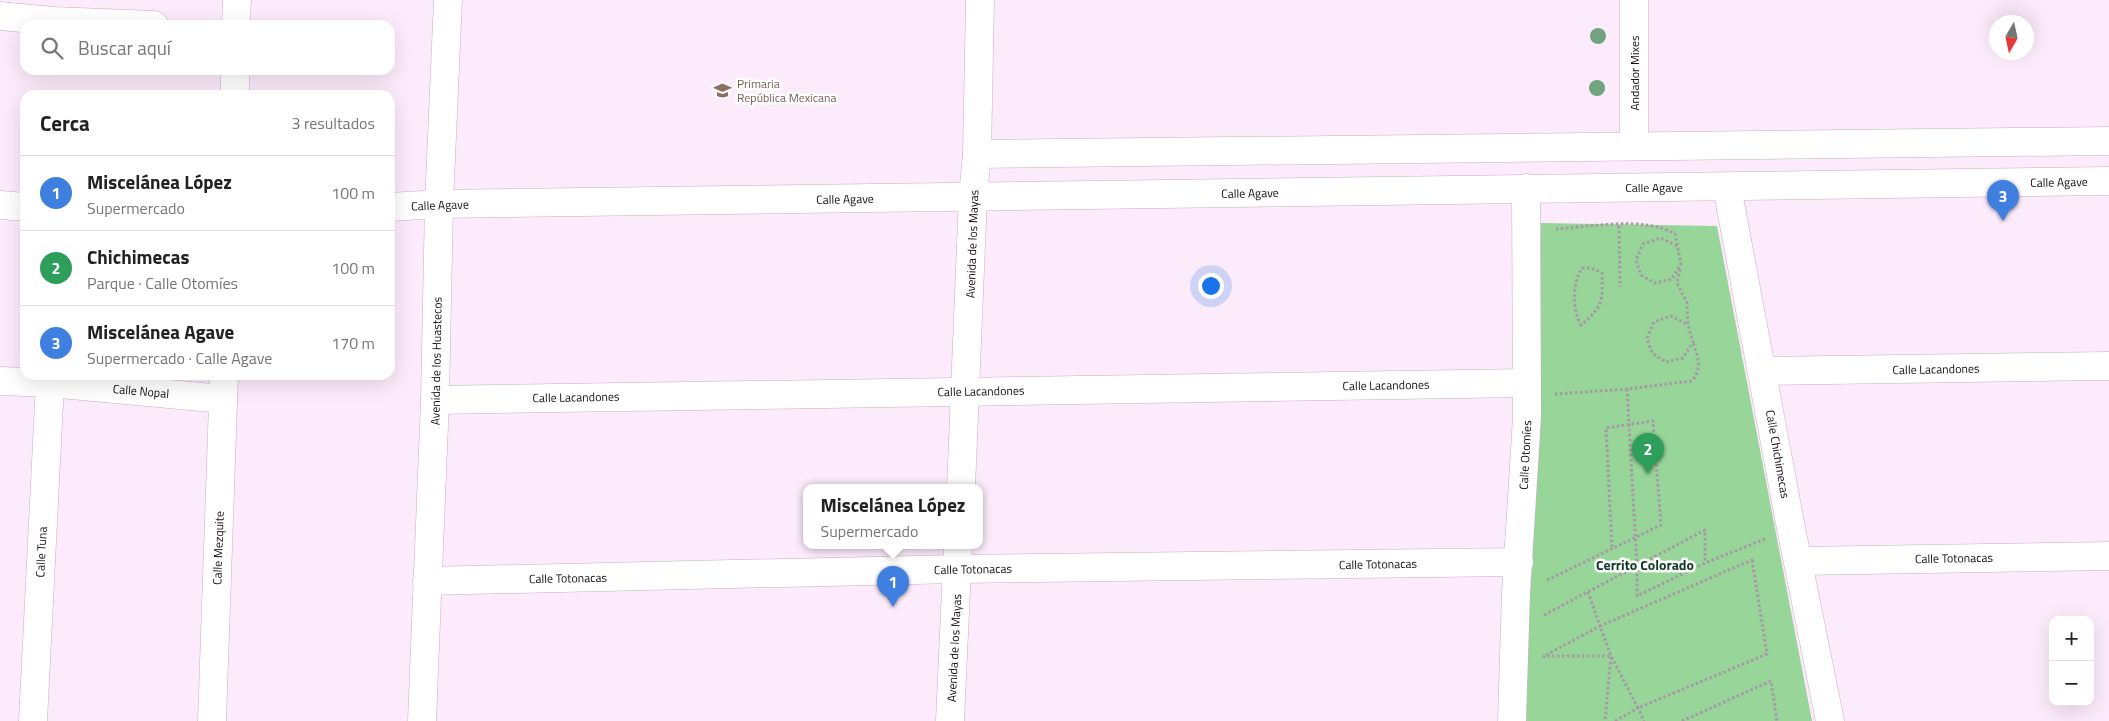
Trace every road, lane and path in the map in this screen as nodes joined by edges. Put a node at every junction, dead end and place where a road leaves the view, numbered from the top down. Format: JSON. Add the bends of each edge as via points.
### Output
{"nodes":[{"id":1,"x":237,"y":0,"type":"edge"},
{"id":2,"x":448,"y":0,"type":"edge"},
{"id":3,"x":980,"y":0,"type":"edge"},
{"id":4,"x":1634,"y":0,"type":"edge"},
{"id":5,"x":53,"y":11,"type":"edge"},
{"id":6,"x":0,"y":16,"type":"edge"},
{"id":7,"x":118,"y":20,"type":"edge"},
{"id":8,"x":236,"y":20,"type":"edge"},
{"id":9,"x":235,"y":75,"type":"edge"},
{"id":10,"x":235,"y":90,"type":"edge"},
{"id":11,"x":2109,"y":141,"type":"edge"},
{"id":12,"x":1634,"y":146,"type":"junction"},
{"id":13,"x":977,"y":154,"type":"junction"},
{"id":14,"x":2109,"y":181,"type":"edge"},
{"id":15,"x":1727,"y":187,"type":"junction"},
{"id":16,"x":1526,"y":188,"type":"junction"},
{"id":17,"x":973,"y":197,"type":"junction"},
{"id":18,"x":439,"y":204,"type":"junction"},
{"id":19,"x":0,"y":205,"type":"edge"},
{"id":20,"x":20,"y":206,"type":"edge"},
{"id":21,"x":395,"y":207,"type":"edge"},
{"id":22,"x":1619,"y":226,"type":"junction"},
{"id":23,"x":1554,"y":229,"type":"dead end"},
{"id":24,"x":1676,"y":246,"type":"junction"},
{"id":25,"x":1682,"y":264,"type":"junction"},
{"id":26,"x":1620,"y":288,"type":"dead end"},
{"id":27,"x":1582,"y":325,"type":"joint"},
{"id":28,"x":1688,"y":325,"type":"junction"},
{"id":29,"x":1692,"y":342,"type":"junction"},
{"id":30,"x":2109,"y":366,"type":"edge"},
{"id":31,"x":1763,"y":371,"type":"junction"},
{"id":32,"x":0,"y":381,"type":"edge"},
{"id":33,"x":50,"y":383,"type":"junction"},
{"id":34,"x":224,"y":387,"type":"edge"},
{"id":35,"x":1537,"y":388,"type":"junction"},
{"id":36,"x":1626,"y":390,"type":"junction"},
{"id":37,"x":966,"y":391,"type":"junction"},
{"id":38,"x":436,"y":400,"type":"junction"},
{"id":39,"x":1630,"y":424,"type":"junction"},
{"id":40,"x":961,"y":484,"type":"edge"},
{"id":41,"x":1791,"y":528,"type":"junction"},
{"id":42,"x":1634,"y":537,"type":"junction"},
{"id":43,"x":1612,"y":548,"type":"junction"},
{"id":44,"x":2109,"y":556,"type":"edge"},
{"id":45,"x":958,"y":558,"type":"edge"},
{"id":46,"x":1799,"y":561,"type":"junction"},
{"id":47,"x":1519,"y":562,"type":"junction"},
{"id":48,"x":1704,"y":563,"type":"junction"},
{"id":49,"x":1637,"y":566,"type":"junction"},
{"id":50,"x":427,"y":581,"type":"junction"},
{"id":51,"x":1544,"y":582,"type":"dead end"},
{"id":52,"x":1588,"y":592,"type":"junction"},
{"id":53,"x":1600,"y":626,"type":"junction"},
{"id":54,"x":1516,"y":636,"type":"junction"},
{"id":55,"x":1544,"y":656,"type":"junction"},
{"id":56,"x":1611,"y":656,"type":"junction"},
{"id":57,"x":1544,"y":665,"type":"dead end"},
{"id":58,"x":1638,"y":708,"type":"junction"},
{"id":59,"x":33,"y":721,"type":"edge"},
{"id":60,"x":212,"y":721,"type":"edge"},
{"id":61,"x":422,"y":721,"type":"edge"},
{"id":62,"x":950,"y":721,"type":"edge"},
{"id":63,"x":1512,"y":721,"type":"edge"},
{"id":64,"x":1605,"y":721,"type":"edge"},
{"id":65,"x":1615,"y":721,"type":"edge"},
{"id":66,"x":1644,"y":721,"type":"edge"},
{"id":67,"x":1682,"y":721,"type":"edge"},
{"id":68,"x":1777,"y":721,"type":"edge"},
{"id":69,"x":1830,"y":721,"type":"edge"}],
"edges":[{"from":1,"to":8,"type":"street"},
{"from":2,"to":18,"type":"street","name":"Avenida de los Huastecos"},
{"from":3,"to":13,"type":"street","name":"Avenida de los Mayas"},
{"from":4,"to":12,"type":"street","name":"Andador Mixes"},
{"from":5,"to":6,"type":"street"},
{"from":5,"to":7,"type":"street"},
{"from":9,"to":10,"type":"street"},
{"from":11,"to":12,"type":"street"},
{"from":12,"to":13,"type":"street"},
{"from":13,"to":17,"type":"street","name":"Avenida de los Mayas"},
{"from":14,"to":15,"type":"street","name":"Calle Agave"},
{"from":15,"to":16,"type":"street","name":"Calle Agave"},
{"from":15,"to":31,"type":"street","name":"Calle Chichimecas"},
{"from":16,"to":17,"type":"street","name":"Calle Agave"},
{"from":16,"to":35,"type":"street","name":"Calle Otomíes"},
{"from":17,"to":18,"type":"street","name":"Calle Agave"},
{"from":17,"to":37,"type":"street","name":"Avenida de los Mayas"},
{"from":18,"to":21,"type":"street","name":"Calle Agave"},
{"from":18,"to":38,"type":"street","name":"Avenida de los Huastecos"},
{"from":19,"to":20,"type":"street"},
{"from":22,"to":23,"type":"path"},
{"from":22,"to":24,"type":"path","via":[[1663,227],[1675,234]]},
{"from":22,"to":26,"type":"path"},
{"from":24,"to":25,"type":"path"},
{"from":24,"to":25,"type":"path","via":[[1660,238],[1643,244],[1636,260],[1641,275],[1655,283],[1672,279]]},
{"from":25,"to":28,"type":"path","via":[[1676,283],[1687,303]]},
{"from":27,"to":27,"type":"path","via":[[1594,315],[1602,299],[1602,273],[1591,268],[1582,268],[1577,276],[1575,315]]},
{"from":28,"to":29,"type":"path"},
{"from":28,"to":29,"type":"path","via":[[1671,316],[1654,322],[1647,338],[1652,353],[1666,362],[1683,358]]},
{"from":29,"to":36,"type":"path","via":[[1699,371],[1692,381]]},
{"from":30,"to":31,"type":"street","name":"Calle Lacandones"},
{"from":31,"to":41,"type":"street","name":"Calle Chichimecas"},
{"from":32,"to":33,"type":"street","name":"Calle Nopal"},
{"from":33,"to":34,"type":"street","name":"Calle Nopal"},
{"from":33,"to":59,"type":"street","name":"Calle Tuna"},
{"from":34,"to":60,"type":"street","name":"Calle Mezquite"},
{"from":35,"to":36,"type":"path","via":[[1561,395]]},
{"from":35,"to":37,"type":"street","name":"Calle Lacandones"},
{"from":35,"to":47,"type":"street","name":"Calle Otomíes"},
{"from":36,"to":39,"type":"path"},
{"from":37,"to":38,"type":"street","name":"Calle Lacandones"},
{"from":37,"to":40,"type":"street","name":"Avenida de los Mayas"},
{"from":38,"to":50,"type":"street","name":"Avenida de los Huastecos"},
{"from":39,"to":42,"type":"path"},
{"from":39,"to":42,"type":"path","via":[[1653,421],[1661,526]]},
{"from":39,"to":43,"type":"path","via":[[1606,428]]},
{"from":41,"to":46,"type":"street","name":"Calle Chichimecas"},
{"from":41,"to":48,"type":"path"},
{"from":42,"to":43,"type":"path"},
{"from":42,"to":49,"type":"path"},
{"from":43,"to":51,"type":"path"},
{"from":44,"to":46,"type":"street","name":"Calle Totonacas"},
{"from":45,"to":47,"type":"street","name":"Calle Totonacas"},
{"from":45,"to":50,"type":"street","name":"Calle Totonacas"},
{"from":45,"to":62,"type":"street","name":"Avenida de los Mayas"},
{"from":46,"to":69,"type":"street","name":"Calle Chichimecas"},
{"from":47,"to":54,"type":"street","name":"Calle Otomíes"},
{"from":48,"to":49,"type":"path","via":[[1637,596]]},
{"from":48,"to":49,"type":"path","via":[[1704,530]]},
{"from":49,"to":52,"type":"path"},
{"from":50,"to":61,"type":"street","name":"Avenida de los Huastecos"},
{"from":52,"to":53,"type":"path"},
{"from":52,"to":54,"type":"path","via":[[1534,621]]},
{"from":53,"to":55,"type":"path"},
{"from":53,"to":56,"type":"path"},
{"from":53,"to":58,"type":"path","via":[[1752,560],[1768,654]]},
{"from":54,"to":63,"type":"street","name":"Calle Otomíes"},
{"from":55,"to":56,"type":"path"},
{"from":55,"to":57,"type":"path"},
{"from":56,"to":58,"type":"path"},
{"from":56,"to":64,"type":"path"},
{"from":58,"to":65,"type":"path"},
{"from":58,"to":66,"type":"path"},
{"from":67,"to":68,"type":"path","via":[[1771,681]]}]}
